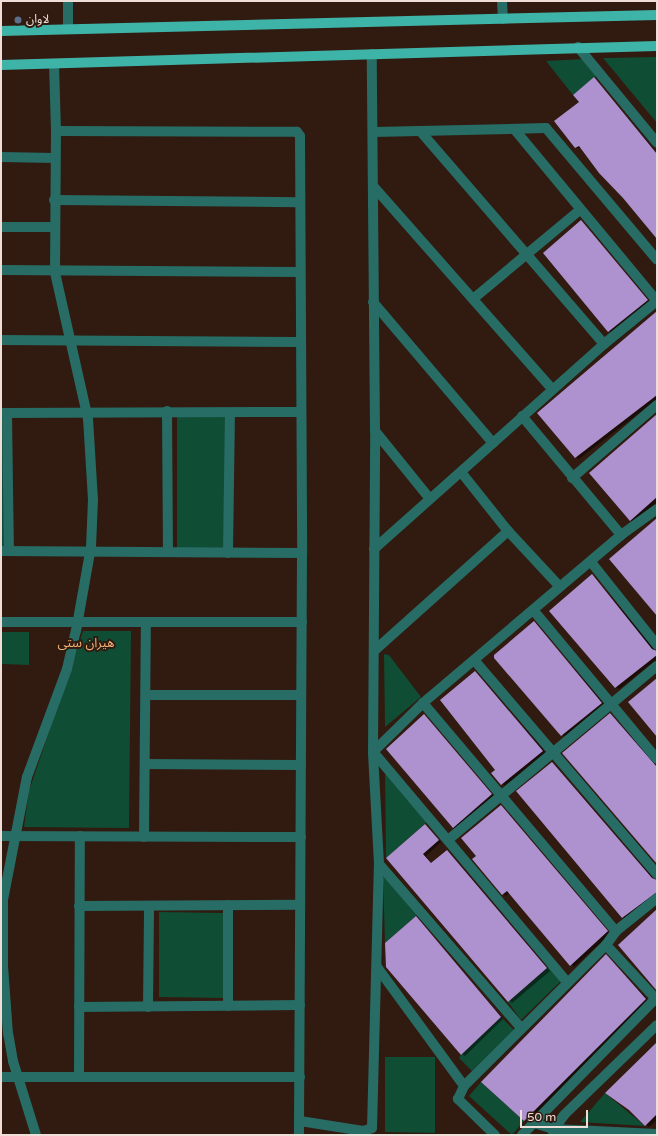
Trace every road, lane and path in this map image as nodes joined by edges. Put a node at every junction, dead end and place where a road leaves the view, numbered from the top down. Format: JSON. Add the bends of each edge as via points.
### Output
{"nodes":[{"id":1,"x":68,"y":1,"type":"edge"},
{"id":2,"x":502,"y":1,"type":"edge"},
{"id":3,"x":657,"y":14,"type":"edge"},
{"id":4,"x":503,"y":19,"type":"junction"},
{"id":5,"x":68,"y":30,"type":"junction"},
{"id":6,"x":1,"y":31,"type":"edge"},
{"id":7,"x":657,"y":46,"type":"edge"},
{"id":8,"x":578,"y":47,"type":"junction"},
{"id":9,"x":372,"y":54,"type":"junction"},
{"id":10,"x":54,"y":64,"type":"junction"},
{"id":11,"x":1,"y":65,"type":"edge"},
{"id":12,"x":515,"y":130,"type":"junction"},
{"id":13,"x":56,"y":131,"type":"junction"},
{"id":14,"x":374,"y":132,"type":"junction"},
{"id":15,"x":421,"y":132,"type":"junction"},
{"id":16,"x":657,"y":143,"type":"edge"},
{"id":17,"x":1,"y":157,"type":"edge"},
{"id":18,"x":55,"y":158,"type":"junction"},
{"id":19,"x":374,"y":187,"type":"junction"},
{"id":20,"x":54,"y":200,"type":"junction"},
{"id":21,"x":300,"y":202,"type":"junction"},
{"id":22,"x":580,"y":210,"type":"junction"},
{"id":23,"x":1,"y":226,"type":"edge"},
{"id":24,"x":54,"y":227,"type":"junction"},
{"id":25,"x":527,"y":256,"type":"junction"},
{"id":26,"x":657,"y":260,"type":"edge"},
{"id":27,"x":1,"y":270,"type":"edge"},
{"id":28,"x":55,"y":272,"type":"junction"},
{"id":29,"x":300,"y":272,"type":"junction"},
{"id":30,"x":473,"y":299,"type":"junction"},
{"id":31,"x":657,"y":301,"type":"edge"},
{"id":32,"x":373,"y":302,"type":"junction"},
{"id":33,"x":1,"y":340,"type":"edge"},
{"id":34,"x":70,"y":340,"type":"junction"},
{"id":35,"x":300,"y":342,"type":"junction"},
{"id":36,"x":604,"y":344,"type":"junction"},
{"id":37,"x":552,"y":389,"type":"junction"},
{"id":38,"x":657,"y":405,"type":"edge"},
{"id":39,"x":167,"y":411,"type":"junction"},
{"id":40,"x":230,"y":412,"type":"junction"},
{"id":41,"x":300,"y":412,"type":"junction"},
{"id":42,"x":4,"y":413,"type":"edge"},
{"id":43,"x":85,"y":413,"type":"junction"},
{"id":44,"x":522,"y":416,"type":"junction"},
{"id":45,"x":375,"y":431,"type":"junction"},
{"id":46,"x":492,"y":443,"type":"junction"},
{"id":47,"x":461,"y":472,"type":"junction"},
{"id":48,"x":572,"y":478,"type":"junction"},
{"id":49,"x":430,"y":499,"type":"junction"},
{"id":50,"x":656,"y":511,"type":"edge"},
{"id":51,"x":508,"y":531,"type":"junction"},
{"id":52,"x":621,"y":535,"type":"junction"},
{"id":53,"x":374,"y":549,"type":"junction"},
{"id":54,"x":5,"y":551,"type":"edge"},
{"id":55,"x":89,"y":552,"type":"junction"},
{"id":56,"x":168,"y":552,"type":"junction"},
{"id":57,"x":228,"y":553,"type":"junction"},
{"id":58,"x":302,"y":553,"type":"junction"},
{"id":59,"x":591,"y":562,"type":"junction"},
{"id":60,"x":560,"y":587,"type":"junction"},
{"id":61,"x":534,"y":611,"type":"junction"},
{"id":62,"x":1,"y":622,"type":"edge"},
{"id":63,"x":78,"y":622,"type":"junction"},
{"id":64,"x":146,"y":622,"type":"junction"},
{"id":65,"x":302,"y":622,"type":"junction"},
{"id":66,"x":657,"y":645,"type":"edge"},
{"id":67,"x":374,"y":651,"type":"junction"},
{"id":68,"x":475,"y":661,"type":"junction"},
{"id":69,"x":657,"y":666,"type":"edge"},
{"id":70,"x":146,"y":695,"type":"junction"},
{"id":71,"x":301,"y":695,"type":"junction"},
{"id":72,"x":423,"y":703,"type":"junction"},
{"id":73,"x":609,"y":704,"type":"junction"},
{"id":74,"x":373,"y":752,"type":"junction"},
{"id":75,"x":554,"y":753,"type":"junction"},
{"id":76,"x":657,"y":759,"type":"edge"},
{"id":77,"x":145,"y":764,"type":"junction"},
{"id":78,"x":301,"y":765,"type":"junction"},
{"id":79,"x":501,"y":796,"type":"junction"},
{"id":80,"x":1,"y":836,"type":"edge"},
{"id":81,"x":14,"y":836,"type":"junction"},
{"id":82,"x":80,"y":836,"type":"junction"},
{"id":83,"x":144,"y":837,"type":"junction"},
{"id":84,"x":301,"y":837,"type":"junction"},
{"id":85,"x":448,"y":840,"type":"junction"},
{"id":86,"x":379,"y":864,"type":"junction"},
{"id":87,"x":657,"y":874,"type":"edge"},
{"id":88,"x":657,"y":898,"type":"edge"},
{"id":89,"x":228,"y":905,"type":"junction"},
{"id":90,"x":300,"y":905,"type":"junction"},
{"id":91,"x":80,"y":906,"type":"junction"},
{"id":92,"x":149,"y":906,"type":"junction"},
{"id":93,"x":616,"y":930,"type":"junction"},
{"id":94,"x":606,"y":945,"type":"junction"},
{"id":95,"x":377,"y":967,"type":"junction"},
{"id":96,"x":567,"y":982,"type":"junction"},
{"id":97,"x":656,"y":998,"type":"edge"},
{"id":98,"x":300,"y":1005,"type":"junction"},
{"id":99,"x":228,"y":1006,"type":"junction"},
{"id":100,"x":79,"y":1007,"type":"junction"},
{"id":101,"x":148,"y":1007,"type":"junction"},
{"id":102,"x":657,"y":1025,"type":"edge"},
{"id":103,"x":521,"y":1028,"type":"junction"},
{"id":104,"x":1,"y":1077,"type":"edge"},
{"id":105,"x":20,"y":1077,"type":"junction"},
{"id":106,"x":79,"y":1077,"type":"junction"},
{"id":107,"x":300,"y":1077,"type":"junction"},
{"id":108,"x":464,"y":1086,"type":"junction"},
{"id":109,"x":300,"y":1121,"type":"junction"},
{"id":110,"x":534,"y":1123,"type":"junction"},
{"id":111,"x":554,"y":1132,"type":"edge"},
{"id":112,"x":655,"y":1132,"type":"edge"},
{"id":113,"x":36,"y":1135,"type":"edge"},
{"id":114,"x":300,"y":1135,"type":"edge"},
{"id":115,"x":495,"y":1135,"type":"edge"},
{"id":116,"x":522,"y":1135,"type":"edge"}],
"edges":[{"from":1,"to":5,"type":"street"},
{"from":2,"to":4,"type":"street"},
{"from":3,"to":4,"type":"main road"},
{"from":4,"to":5,"type":"main road"},
{"from":5,"to":6,"type":"main road"},
{"from":7,"to":8,"type":"main road"},
{"from":8,"to":9,"type":"main road"},
{"from":8,"to":16,"type":"street"},
{"from":9,"to":10,"type":"main road"},
{"from":9,"to":14,"type":"street"},
{"from":10,"to":11,"type":"main road"},
{"from":10,"to":13,"type":"street"},
{"from":12,"to":15,"type":"street"},
{"from":12,"to":22,"type":"street"},
{"from":12,"to":26,"type":"street","via":[[546,128]]},
{"from":13,"to":18,"type":"street"},
{"from":13,"to":21,"type":"street","via":[[296,132],[300,136]]},
{"from":14,"to":15,"type":"street"},
{"from":14,"to":19,"type":"street"},
{"from":15,"to":25,"type":"street"},
{"from":17,"to":18,"type":"street"},
{"from":18,"to":20,"type":"street"},
{"from":19,"to":30,"type":"street"},
{"from":19,"to":32,"type":"street"},
{"from":20,"to":21,"type":"street"},
{"from":20,"to":24,"type":"street"},
{"from":21,"to":29,"type":"street"},
{"from":22,"to":25,"type":"street"},
{"from":22,"to":31,"type":"street"},
{"from":23,"to":24,"type":"street"},
{"from":24,"to":28,"type":"street"},
{"from":25,"to":30,"type":"street"},
{"from":25,"to":36,"type":"street"},
{"from":27,"to":28,"type":"street"},
{"from":28,"to":29,"type":"street"},
{"from":28,"to":34,"type":"street"},
{"from":29,"to":35,"type":"street"},
{"from":30,"to":37,"type":"street"},
{"from":31,"to":36,"type":"street"},
{"from":32,"to":45,"type":"street"},
{"from":32,"to":46,"type":"street"},
{"from":33,"to":34,"type":"street"},
{"from":34,"to":35,"type":"street"},
{"from":34,"to":43,"type":"street"},
{"from":35,"to":41,"type":"street"},
{"from":36,"to":37,"type":"street"},
{"from":37,"to":44,"type":"street"},
{"from":38,"to":48,"type":"street"},
{"from":39,"to":40,"type":"street"},
{"from":39,"to":43,"type":"street"},
{"from":39,"to":56,"type":"street"},
{"from":40,"to":41,"type":"street"},
{"from":40,"to":57,"type":"street"},
{"from":41,"to":58,"type":"street"},
{"from":42,"to":43,"type":"street"},
{"from":42,"to":54,"type":"street"},
{"from":43,"to":55,"type":"street","via":[[92,473]]},
{"from":44,"to":46,"type":"street"},
{"from":44,"to":48,"type":"street"},
{"from":45,"to":49,"type":"street"},
{"from":45,"to":53,"type":"street"},
{"from":46,"to":47,"type":"street"},
{"from":47,"to":49,"type":"street"},
{"from":47,"to":51,"type":"street"},
{"from":48,"to":52,"type":"street"},
{"from":49,"to":53,"type":"street"},
{"from":50,"to":52,"type":"street"},
{"from":51,"to":60,"type":"street"},
{"from":51,"to":67,"type":"street"},
{"from":52,"to":59,"type":"street"},
{"from":53,"to":67,"type":"street"},
{"from":54,"to":55,"type":"street"},
{"from":55,"to":56,"type":"street"},
{"from":55,"to":63,"type":"street"},
{"from":56,"to":57,"type":"street"},
{"from":57,"to":58,"type":"street"},
{"from":58,"to":65,"type":"street"},
{"from":59,"to":60,"type":"street"},
{"from":59,"to":66,"type":"street"},
{"from":60,"to":61,"type":"street"},
{"from":61,"to":68,"type":"street"},
{"from":61,"to":73,"type":"street"},
{"from":62,"to":63,"type":"street"},
{"from":63,"to":64,"type":"street"},
{"from":63,"to":81,"type":"street","via":[[67,669],[27,777]]},
{"from":64,"to":65,"type":"street"},
{"from":64,"to":70,"type":"street"},
{"from":65,"to":71,"type":"street"},
{"from":67,"to":74,"type":"street"},
{"from":68,"to":72,"type":"street"},
{"from":68,"to":75,"type":"street"},
{"from":69,"to":73,"type":"street"},
{"from":70,"to":71,"type":"street"},
{"from":70,"to":77,"type":"street"},
{"from":71,"to":78,"type":"street"},
{"from":72,"to":74,"type":"street"},
{"from":72,"to":79,"type":"street"},
{"from":73,"to":75,"type":"street"},
{"from":73,"to":76,"type":"street"},
{"from":74,"to":85,"type":"street"},
{"from":74,"to":86,"type":"street"},
{"from":75,"to":79,"type":"street"},
{"from":75,"to":87,"type":"street"},
{"from":77,"to":78,"type":"street"},
{"from":77,"to":83,"type":"street"},
{"from":78,"to":84,"type":"street"},
{"from":79,"to":85,"type":"street"},
{"from":79,"to":93,"type":"street"},
{"from":80,"to":81,"type":"street"},
{"from":81,"to":82,"type":"street"},
{"from":81,"to":105,"type":"street","via":[[3,900],[3,966],[8,1034],[13,1061]]},
{"from":82,"to":83,"type":"street"},
{"from":82,"to":91,"type":"street"},
{"from":83,"to":84,"type":"street"},
{"from":84,"to":90,"type":"street"},
{"from":85,"to":96,"type":"street"},
{"from":86,"to":95,"type":"street"},
{"from":86,"to":103,"type":"street"},
{"from":88,"to":93,"type":"street"},
{"from":89,"to":90,"type":"street"},
{"from":89,"to":92,"type":"street"},
{"from":89,"to":99,"type":"street"},
{"from":90,"to":98,"type":"street"},
{"from":91,"to":92,"type":"street"},
{"from":91,"to":100,"type":"street"},
{"from":92,"to":101,"type":"street"},
{"from":93,"to":94,"type":"street"},
{"from":94,"to":96,"type":"street"},
{"from":94,"to":97,"type":"street"},
{"from":95,"to":108,"type":"street"},
{"from":95,"to":109,"type":"street","via":[[372,1128],[363,1131]]},
{"from":96,"to":103,"type":"street"},
{"from":97,"to":110,"type":"street"},
{"from":98,"to":99,"type":"street"},
{"from":98,"to":107,"type":"street"},
{"from":99,"to":101,"type":"street"},
{"from":100,"to":101,"type":"street"},
{"from":100,"to":106,"type":"street"},
{"from":102,"to":111,"type":"street","via":[[564,1115]]},
{"from":103,"to":108,"type":"street"},
{"from":104,"to":105,"type":"street"},
{"from":105,"to":106,"type":"street"},
{"from":105,"to":113,"type":"street"},
{"from":106,"to":107,"type":"street"},
{"from":107,"to":109,"type":"street"},
{"from":108,"to":115,"type":"street","via":[[458,1099]]},
{"from":109,"to":114,"type":"street"},
{"from":110,"to":111,"type":"street"},
{"from":110,"to":116,"type":"street"},
{"from":111,"to":112,"type":"street"}]}
